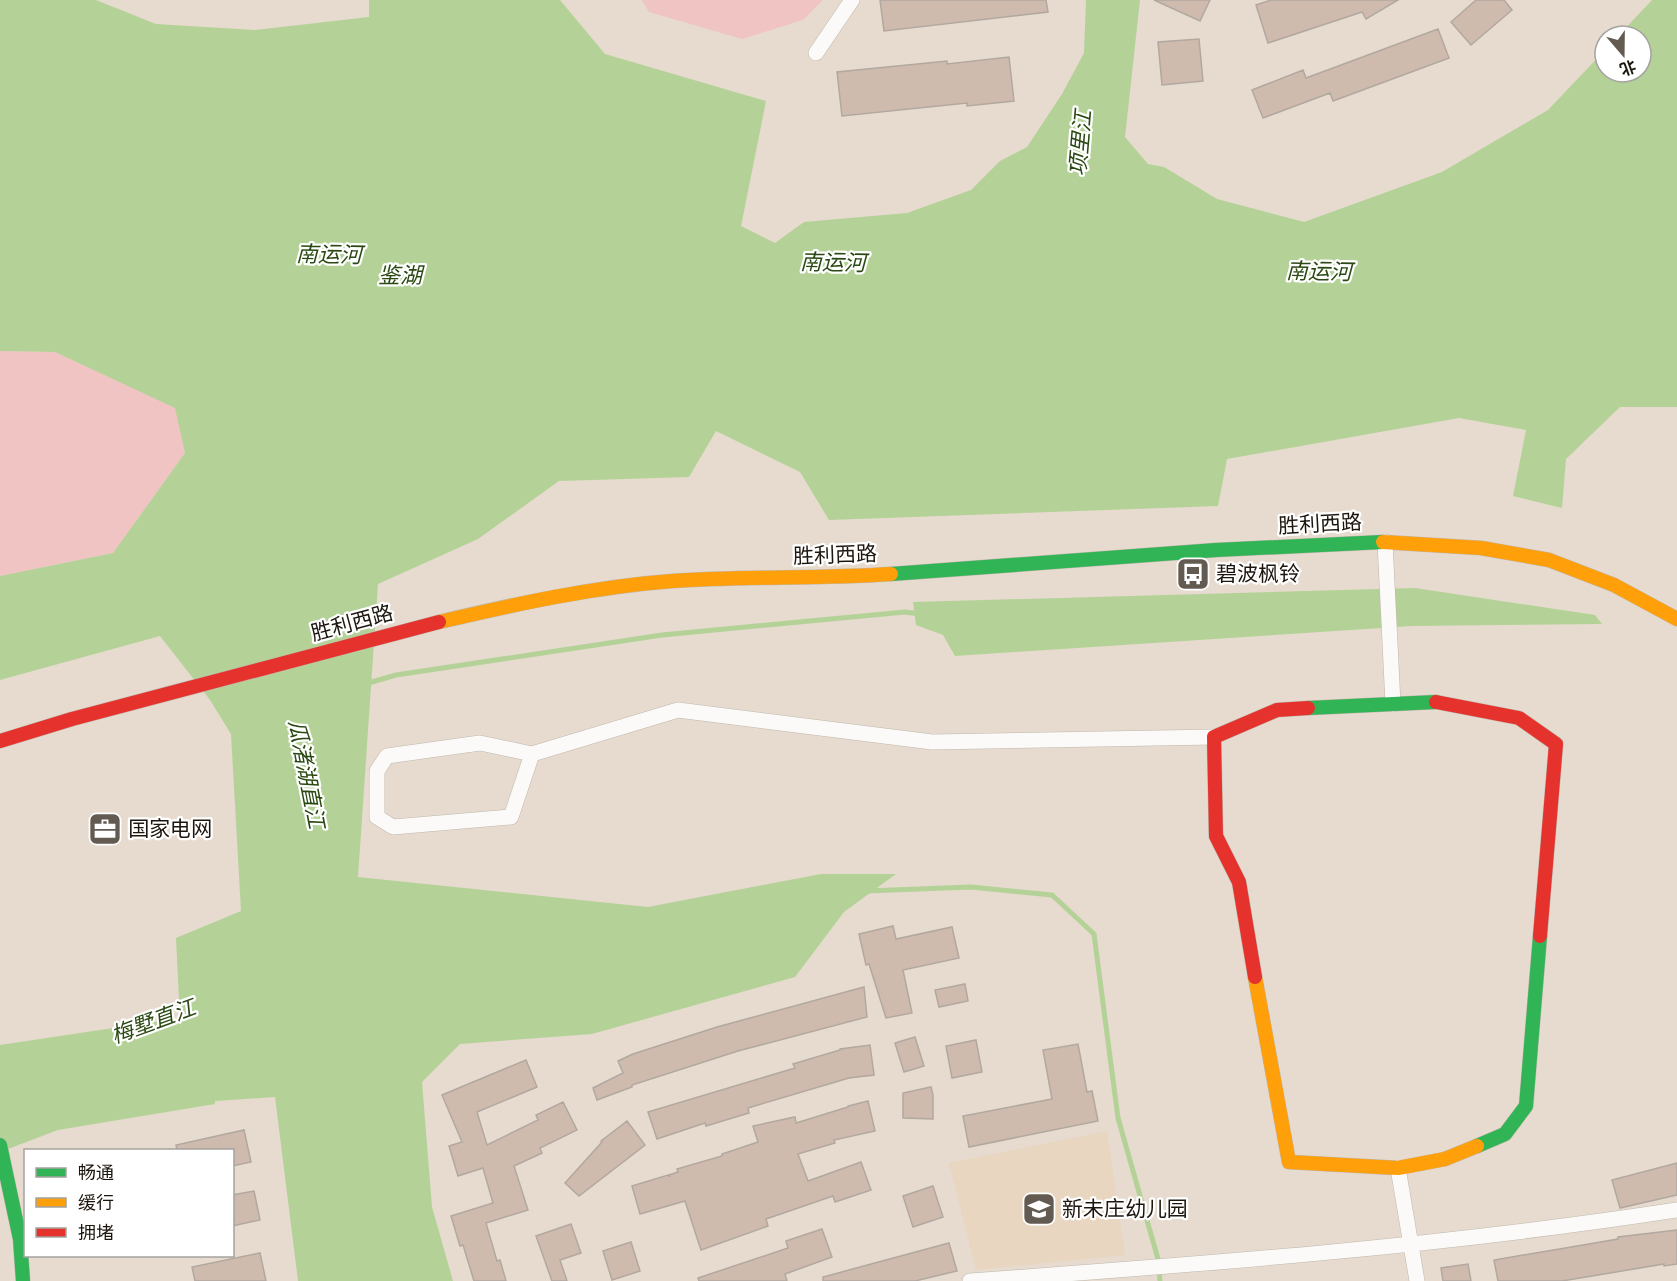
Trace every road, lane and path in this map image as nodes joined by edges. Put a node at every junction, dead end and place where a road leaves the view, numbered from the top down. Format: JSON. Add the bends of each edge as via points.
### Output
{"nodes":[{"id":1,"x":852,"y":0,"type":"edge"},
{"id":2,"x":816,"y":53,"type":"dead end"},
{"id":3,"x":1386,"y":543,"type":"junction"},
{"id":4,"x":1677,"y":619,"type":"edge"},
{"id":5,"x":1394,"y":704,"type":"junction"},
{"id":6,"x":1214,"y":737,"type":"junction"},
{"id":7,"x":0,"y":741,"type":"edge"},
{"id":8,"x":532,"y":754,"type":"junction"},
{"id":9,"x":0,"y":1145,"type":"edge"},
{"id":10,"x":1398,"y":1168,"type":"junction"},
{"id":11,"x":1677,"y":1210,"type":"edge"},
{"id":12,"x":1412,"y":1243,"type":"junction"},
{"id":13,"x":23,"y":1281,"type":"edge"},
{"id":14,"x":970,"y":1281,"type":"edge"},
{"id":15,"x":1417,"y":1281,"type":"edge"}],
"edges":[{"from":1,"to":2,"type":"street"},
{"from":3,"to":4,"type":"street","name":"胜利西路","via":[[1481,548],[1548,560],[1614,585]]},
{"from":3,"to":5,"type":"street"},
{"from":3,"to":7,"type":"street","name":"胜利西路","via":[[613,587],[416,627]]},
{"from":5,"to":6,"type":"street","via":[[1277,710]]},
{"from":5,"to":10,"type":"street","via":[[1436,702],[1519,718],[1556,744],[1526,1106],[1505,1134],[1445,1160]]},
{"from":6,"to":8,"type":"street","via":[[933,742],[678,710]]},
{"from":6,"to":10,"type":"street","via":[[1216,836],[1239,882],[1289,1162]]},
{"from":8,"to":8,"type":"street","via":[[480,743],[387,756],[377,771],[377,817],[393,827],[511,817]]},
{"from":9,"to":13,"type":"street","via":[[20,1239]]},
{"from":10,"to":12,"type":"street"},
{"from":11,"to":12,"type":"street","via":[[1566,1227]]},
{"from":12,"to":14,"type":"street"},
{"from":12,"to":15,"type":"street"}]}
